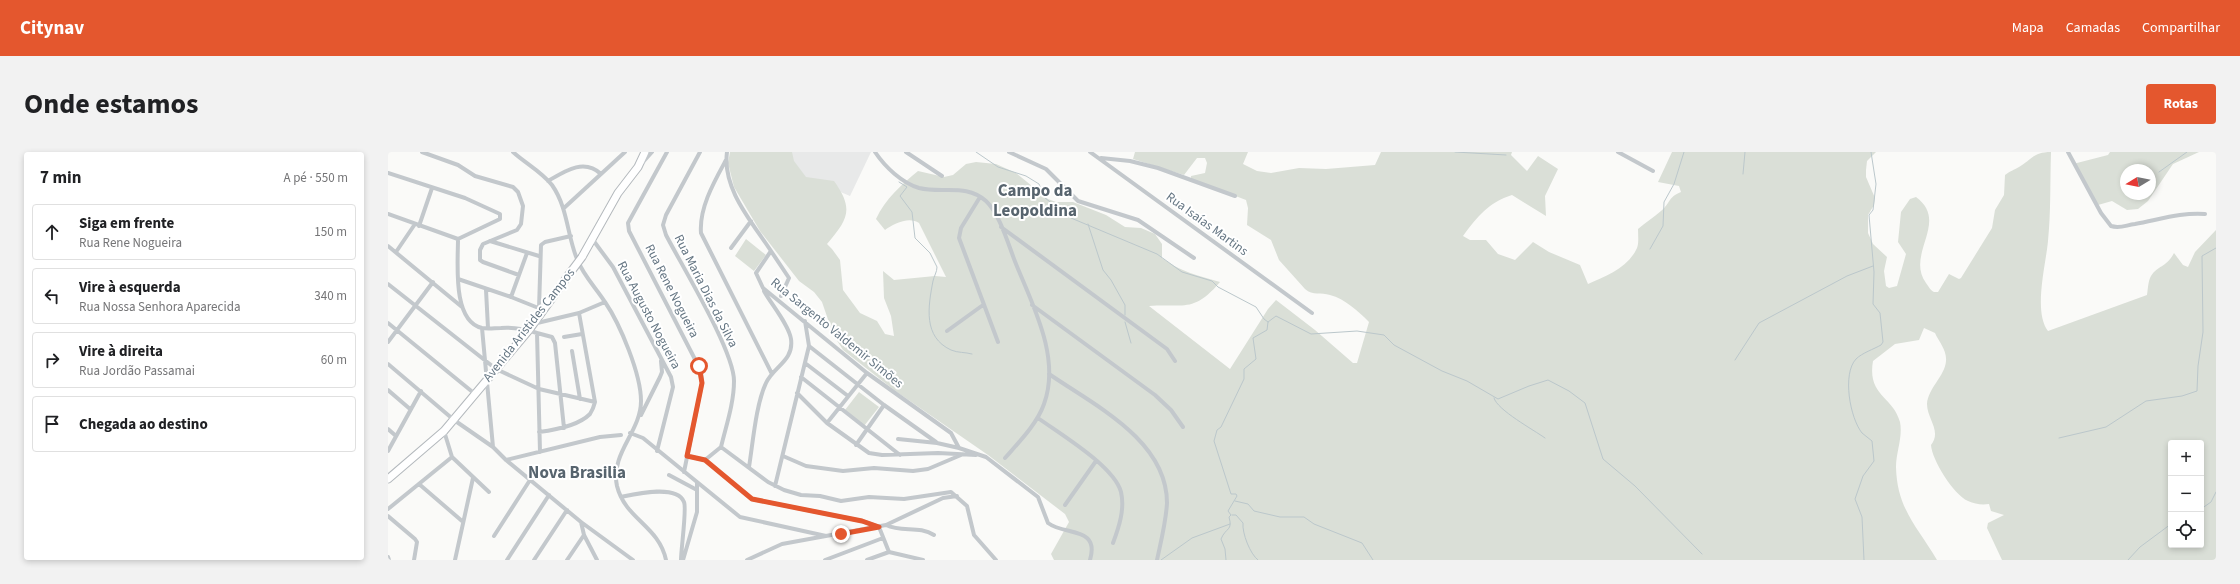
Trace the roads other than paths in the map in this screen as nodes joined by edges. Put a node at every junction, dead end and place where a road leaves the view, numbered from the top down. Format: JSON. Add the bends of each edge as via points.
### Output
{"nodes":[{"id":1,"x":422,"y":152,"type":"edge"},
{"id":2,"x":513,"y":152,"type":"edge"},
{"id":3,"x":625,"y":152,"type":"edge"},
{"id":4,"x":645,"y":152,"type":"edge"},
{"id":5,"x":652,"y":152,"type":"edge"},
{"id":6,"x":667,"y":152,"type":"edge"},
{"id":7,"x":700,"y":152,"type":"edge"},
{"id":8,"x":727,"y":152,"type":"edge"},
{"id":9,"x":875,"y":152,"type":"edge"},
{"id":10,"x":906,"y":152,"type":"edge"},
{"id":11,"x":1009,"y":152,"type":"edge"},
{"id":12,"x":1090,"y":152,"type":"edge"},
{"id":13,"x":1100,"y":152,"type":"edge"},
{"id":14,"x":1618,"y":152,"type":"edge"},
{"id":15,"x":2068,"y":152,"type":"edge"},
{"id":16,"x":1098,"y":157,"type":"junction"},
{"id":17,"x":726,"y":160,"type":"junction"},
{"id":18,"x":638,"y":167,"type":"junction"},
{"id":19,"x":1653,"y":171,"type":"dead end"},
{"id":20,"x":388,"y":173,"type":"edge"},
{"id":21,"x":601,"y":174,"type":"junction"},
{"id":22,"x":942,"y":176,"type":"dead end"},
{"id":23,"x":548,"y":181,"type":"junction"},
{"id":24,"x":432,"y":188,"type":"junction"},
{"id":25,"x":1234,"y":196,"type":"dead end"},
{"id":26,"x":980,"y":197,"type":"junction"},
{"id":27,"x":564,"y":208,"type":"junction"},
{"id":28,"x":388,"y":214,"type":"edge"},
{"id":29,"x":2205,"y":214,"type":"dead end"},
{"id":30,"x":751,"y":221,"type":"junction"},
{"id":31,"x":417,"y":225,"type":"junction"},
{"id":32,"x":1000,"y":226,"type":"junction"},
{"id":33,"x":571,"y":236,"type":"junction"},
{"id":34,"x":458,"y":239,"type":"junction"},
{"id":35,"x":593,"y":240,"type":"junction"},
{"id":36,"x":490,"y":241,"type":"junction"},
{"id":37,"x":388,"y":246,"type":"edge"},
{"id":38,"x":732,"y":248,"type":"dead end"},
{"id":39,"x":771,"y":251,"type":"junction"},
{"id":40,"x":396,"y":252,"type":"junction"},
{"id":41,"x":527,"y":253,"type":"junction"},
{"id":42,"x":539,"y":256,"type":"junction"},
{"id":43,"x":1194,"y":258,"type":"dead end"},
{"id":44,"x":519,"y":275,"type":"junction"},
{"id":45,"x":458,"y":279,"type":"junction"},
{"id":46,"x":433,"y":282,"type":"junction"},
{"id":47,"x":388,"y":284,"type":"edge"},
{"id":48,"x":763,"y":288,"type":"junction"},
{"id":49,"x":486,"y":290,"type":"junction"},
{"id":50,"x":781,"y":296,"type":"dead end"},
{"id":51,"x":512,"y":297,"type":"junction"},
{"id":52,"x":605,"y":302,"type":"junction"},
{"id":53,"x":983,"y":305,"type":"junction"},
{"id":54,"x":1032,"y":305,"type":"junction"},
{"id":55,"x":416,"y":306,"type":"junction"},
{"id":56,"x":462,"y":307,"type":"junction"},
{"id":57,"x":541,"y":309,"type":"junction"},
{"id":58,"x":579,"y":313,"type":"junction"},
{"id":59,"x":1312,"y":313,"type":"dead end"},
{"id":60,"x":805,"y":321,"type":"junction"},
{"id":61,"x":388,"y":323,"type":"edge"},
{"id":62,"x":531,"y":327,"type":"junction"},
{"id":63,"x":482,"y":328,"type":"junction"},
{"id":64,"x":488,"y":328,"type":"junction"},
{"id":65,"x":397,"y":331,"type":"junction"},
{"id":66,"x":947,"y":331,"type":"dead end"},
{"id":67,"x":537,"y":333,"type":"junction"},
{"id":68,"x":582,"y":334,"type":"junction"},
{"id":69,"x":564,"y":337,"type":"dead end"},
{"id":70,"x":388,"y":342,"type":"edge"},
{"id":71,"x":998,"y":342,"type":"dead end"},
{"id":72,"x":809,"y":346,"type":"junction"},
{"id":73,"x":572,"y":351,"type":"dead end"},
{"id":74,"x":660,"y":356,"type":"junction"},
{"id":75,"x":485,"y":361,"type":"junction"},
{"id":76,"x":1175,"y":361,"type":"dead end"},
{"id":77,"x":805,"y":363,"type":"junction"},
{"id":78,"x":388,"y":364,"type":"edge"},
{"id":79,"x":496,"y":369,"type":"junction"},
{"id":80,"x":867,"y":373,"type":"junction"},
{"id":81,"x":772,"y":374,"type":"junction"},
{"id":82,"x":1050,"y":374,"type":"junction"},
{"id":83,"x":800,"y":377,"type":"junction"},
{"id":84,"x":487,"y":379,"type":"junction"},
{"id":85,"x":858,"y":384,"type":"junction"},
{"id":86,"x":539,"y":389,"type":"junction"},
{"id":87,"x":388,"y":390,"type":"edge"},
{"id":88,"x":421,"y":391,"type":"junction"},
{"id":89,"x":797,"y":393,"type":"junction"},
{"id":90,"x":476,"y":394,"type":"junction"},
{"id":91,"x":562,"y":395,"type":"junction"},
{"id":92,"x":848,"y":396,"type":"junction"},
{"id":93,"x":580,"y":399,"type":"junction"},
{"id":94,"x":595,"y":402,"type":"junction"},
{"id":95,"x":884,"y":405,"type":"junction"},
{"id":96,"x":838,"y":408,"type":"junction"},
{"id":97,"x":410,"y":409,"type":"junction"},
{"id":98,"x":639,"y":418,"type":"junction"},
{"id":99,"x":1038,"y":418,"type":"junction"},
{"id":100,"x":454,"y":420,"type":"junction"},
{"id":101,"x":828,"y":423,"type":"junction"},
{"id":102,"x":1183,"y":427,"type":"dead end"},
{"id":103,"x":564,"y":428,"type":"junction"},
{"id":104,"x":388,"y":429,"type":"edge"},
{"id":105,"x":868,"y":429,"type":"junction"},
{"id":106,"x":444,"y":431,"type":"junction"},
{"id":107,"x":539,"y":432,"type":"junction"},
{"id":108,"x":630,"y":433,"type":"junction"},
{"id":109,"x":621,"y":434,"type":"dead end"},
{"id":110,"x":396,"y":436,"type":"junction"},
{"id":111,"x":898,"y":439,"type":"dead end"},
{"id":112,"x":937,"y":443,"type":"junction"},
{"id":113,"x":856,"y":445,"type":"junction"},
{"id":114,"x":493,"y":447,"type":"junction"},
{"id":115,"x":721,"y":447,"type":"junction"},
{"id":116,"x":959,"y":448,"type":"junction"},
{"id":117,"x":388,"y":451,"type":"edge"},
{"id":118,"x":656,"y":451,"type":"junction"},
{"id":119,"x":540,"y":452,"type":"junction"},
{"id":120,"x":964,"y":454,"type":"junction"},
{"id":121,"x":901,"y":455,"type":"junction"},
{"id":122,"x":980,"y":455,"type":"junction"},
{"id":123,"x":687,"y":456,"type":"junction"},
{"id":124,"x":783,"y":456,"type":"junction"},
{"id":125,"x":452,"y":457,"type":"junction"},
{"id":126,"x":1005,"y":458,"type":"dead end"},
{"id":127,"x":506,"y":460,"type":"junction"},
{"id":128,"x":705,"y":460,"type":"junction"},
{"id":129,"x":1096,"y":461,"type":"junction"},
{"id":130,"x":749,"y":467,"type":"junction"},
{"id":131,"x":684,"y":472,"type":"junction"},
{"id":132,"x":669,"y":475,"type":"dead end"},
{"id":133,"x":473,"y":478,"type":"junction"},
{"id":134,"x":388,"y":479,"type":"edge"},
{"id":135,"x":530,"y":480,"type":"junction"},
{"id":136,"x":697,"y":482,"type":"junction"},
{"id":137,"x":419,"y":484,"type":"junction"},
{"id":138,"x":775,"y":486,"type":"junction"},
{"id":139,"x":697,"y":490,"type":"junction"},
{"id":140,"x":489,"y":492,"type":"dead end"},
{"id":141,"x":549,"y":495,"type":"junction"},
{"id":142,"x":957,"y":496,"type":"junction"},
{"id":143,"x":621,"y":497,"type":"junction"},
{"id":144,"x":1065,"y":506,"type":"dead end"},
{"id":145,"x":388,"y":509,"type":"edge"},
{"id":146,"x":567,"y":510,"type":"junction"},
{"id":147,"x":388,"y":516,"type":"edge"},
{"id":148,"x":462,"y":521,"type":"junction"},
{"id":149,"x":581,"y":522,"type":"junction"},
{"id":150,"x":886,"y":525,"type":"junction"},
{"id":151,"x":879,"y":527,"type":"junction"},
{"id":152,"x":584,"y":535,"type":"junction"},
{"id":153,"x":934,"y":535,"type":"dead end"},
{"id":154,"x":494,"y":536,"type":"dead end"},
{"id":155,"x":826,"y":536,"type":"junction"},
{"id":156,"x":883,"y":538,"type":"junction"},
{"id":157,"x":1113,"y":543,"type":"dead end"},
{"id":158,"x":889,"y":552,"type":"junction"},
{"id":159,"x":414,"y":560,"type":"edge"},
{"id":160,"x":455,"y":560,"type":"edge"},
{"id":161,"x":507,"y":560,"type":"edge"},
{"id":162,"x":534,"y":560,"type":"edge"},
{"id":163,"x":567,"y":560,"type":"edge"},
{"id":164,"x":597,"y":560,"type":"edge"},
{"id":165,"x":632,"y":560,"type":"edge"},
{"id":166,"x":666,"y":560,"type":"edge"},
{"id":167,"x":682,"y":560,"type":"edge"},
{"id":168,"x":748,"y":560,"type":"edge"},
{"id":169,"x":825,"y":560,"type":"edge"},
{"id":170,"x":867,"y":560,"type":"edge"},
{"id":171,"x":923,"y":560,"type":"edge"},
{"id":172,"x":996,"y":560,"type":"edge"},
{"id":173,"x":1090,"y":560,"type":"edge"},
{"id":174,"x":1157,"y":560,"type":"edge"}],
"edges":[{"from":1,"to":36,"type":"street","via":[[458,165],[475,176],[508,185],[518,192],[523,206],[521,224],[517,230]]},
{"from":2,"to":23,"type":"street"},
{"from":3,"to":21,"type":"street"},
{"from":4,"to":18,"type":"highway","name":"Avenida Aristides Campos"},
{"from":5,"to":18,"type":"street"},
{"from":6,"to":123,"type":"street","name":"Rua Rene Nogueira","via":[[628,223],[629,231],[701,371],[702,383]]},
{"from":7,"to":115,"type":"street","name":"Rua Maria Dias da Silva","via":[[663,225],[733,369],[733,394]]},
{"from":8,"to":17,"type":"street"},
{"from":9,"to":26,"type":"street","via":[[896,174],[912,185],[920,188],[964,190]]},
{"from":10,"to":22,"type":"street"},
{"from":11,"to":43,"type":"street","via":[[1046,168],[1078,201],[1138,220]]},
{"from":12,"to":16,"type":"street","name":"Rua Isaías Martins"},
{"from":13,"to":16,"type":"street"},
{"from":14,"to":19,"type":"street"},
{"from":15,"to":29,"type":"street","via":[[2101,213],[2111,226],[2120,228],[2177,216]]},
{"from":16,"to":25,"type":"street","via":[[1158,168]]},
{"from":16,"to":59,"type":"street","name":"Rua Isaías Martins"},
{"from":17,"to":30,"type":"street","via":[[731,188]]},
{"from":17,"to":81,"type":"street","via":[[709,196],[701,233]]},
{"from":18,"to":35,"type":"highway","name":"Avenida Aristides Campos","via":[[618,193]]},
{"from":20,"to":24,"type":"street"},
{"from":21,"to":23,"type":"street","via":[[592,167],[580,166]]},
{"from":21,"to":27,"type":"street"},
{"from":23,"to":27,"type":"street"},
{"from":24,"to":31,"type":"street"},
{"from":24,"to":34,"type":"street","via":[[465,198],[500,214],[500,219]]},
{"from":26,"to":32,"type":"street","via":[[992,208]]},
{"from":26,"to":53,"type":"street","via":[[959,233]]},
{"from":27,"to":33,"type":"street"},
{"from":28,"to":31,"type":"street"},
{"from":30,"to":38,"type":"street"},
{"from":30,"to":39,"type":"street"},
{"from":31,"to":34,"type":"street"},
{"from":31,"to":40,"type":"street"},
{"from":32,"to":54,"type":"street"},
{"from":32,"to":76,"type":"street","via":[[1167,350]]},
{"from":33,"to":42,"type":"street","via":[[542,243]]},
{"from":33,"to":52,"type":"street","via":[[576,258],[583,272]]},
{"from":34,"to":45,"type":"street"},
{"from":35,"to":57,"type":"highway","name":"Avenida Aristides Campos","bridge":true,"via":[[570,274]]},
{"from":35,"to":74,"type":"street","name":"Rua Augusto Nogueira","via":[[613,267]]},
{"from":36,"to":41,"type":"street"},
{"from":36,"to":44,"type":"street","via":[[483,244],[480,260]]},
{"from":37,"to":40,"type":"street"},
{"from":39,"to":48,"type":"street","name":"Rua Sargento Valdemir Simões","via":[[756,273]]},
{"from":39,"to":50,"type":"street","via":[[789,278]]},
{"from":40,"to":46,"type":"street"},
{"from":41,"to":42,"type":"street"},
{"from":41,"to":44,"type":"street"},
{"from":42,"to":57,"type":"street"},
{"from":44,"to":51,"type":"street"},
{"from":45,"to":49,"type":"street"},
{"from":45,"to":56,"type":"street"},
{"from":46,"to":55,"type":"street"},
{"from":46,"to":56,"type":"street"},
{"from":47,"to":55,"type":"street"},
{"from":48,"to":60,"type":"street","name":"Rua Sargento Valdemir Simões"},
{"from":48,"to":81,"type":"street","via":[[790,333],[791,340],[790,353],[785,362]]},
{"from":49,"to":51,"type":"street"},
{"from":49,"to":64,"type":"street"},
{"from":51,"to":57,"type":"street"},
{"from":52,"to":58,"type":"street"},
{"from":52,"to":98,"type":"street","via":[[616,320],[638,382],[641,401]]},
{"from":53,"to":66,"type":"street"},
{"from":53,"to":71,"type":"street"},
{"from":54,"to":82,"type":"street","via":[[1046,347]]},
{"from":54,"to":102,"type":"street","via":[[1155,395],[1171,410]]},
{"from":55,"to":65,"type":"street"},
{"from":55,"to":75,"type":"street"},
{"from":56,"to":63,"type":"street","via":[[465,316]]},
{"from":57,"to":62,"type":"highway","name":"Avenida Aristides Campos"},
{"from":58,"to":62,"type":"street"},
{"from":58,"to":68,"type":"street"},
{"from":60,"to":72,"type":"street"},
{"from":60,"to":80,"type":"street","name":"Rua Sargento Valdemir Simões"},
{"from":61,"to":65,"type":"street"},
{"from":62,"to":64,"type":"street"},
{"from":62,"to":67,"type":"street"},
{"from":62,"to":79,"type":"highway","name":"Avenida Aristides Campos"},
{"from":63,"to":64,"type":"street"},
{"from":63,"to":75,"type":"street"},
{"from":65,"to":70,"type":"street"},
{"from":65,"to":90,"type":"street"},
{"from":67,"to":86,"type":"street"},
{"from":67,"to":91,"type":"street","via":[[554,338]]},
{"from":68,"to":69,"type":"street"},
{"from":68,"to":94,"type":"street"},
{"from":72,"to":77,"type":"street"},
{"from":72,"to":85,"type":"street"},
{"from":73,"to":93,"type":"street"},
{"from":74,"to":98,"type":"street","via":[[662,372]]},
{"from":74,"to":118,"type":"street","name":"Rua Augusto Nogueira","via":[[671,376],[672,387]]},
{"from":75,"to":79,"type":"street"},
{"from":75,"to":84,"type":"street"},
{"from":77,"to":83,"type":"street"},
{"from":77,"to":92,"type":"street"},
{"from":78,"to":88,"type":"street"},
{"from":79,"to":84,"type":"highway","name":"Avenida Aristides Campos"},
{"from":79,"to":86,"type":"street"},
{"from":80,"to":85,"type":"street"},
{"from":80,"to":116,"type":"street","name":"Rua Sargento Valdemir Simões","via":[[951,433]]},
{"from":81,"to":130,"type":"street","via":[[763,395]]},
{"from":82,"to":99,"type":"street","via":[[1047,396]]},
{"from":82,"to":174,"type":"street","via":[[1130,430],[1154,457],[1160,470],[1167,501]]},
{"from":83,"to":89,"type":"street"},
{"from":83,"to":96,"type":"street"},
{"from":84,"to":90,"type":"highway","name":"Avenida Aristides Campos"},
{"from":84,"to":114,"type":"street"},
{"from":85,"to":92,"type":"street"},
{"from":85,"to":95,"type":"street"},
{"from":86,"to":91,"type":"street"},
{"from":86,"to":107,"type":"street"},
{"from":87,"to":97,"type":"street"},
{"from":88,"to":97,"type":"street"},
{"from":88,"to":100,"type":"street"},
{"from":89,"to":101,"type":"street"},
{"from":89,"to":124,"type":"street"},
{"from":90,"to":100,"type":"highway","name":"Avenida Aristides Campos"},
{"from":91,"to":93,"type":"street"},
{"from":91,"to":103,"type":"street"},
{"from":92,"to":96,"type":"street"},
{"from":93,"to":94,"type":"street"},
{"from":94,"to":103,"type":"street","via":[[590,414]]},
{"from":95,"to":105,"type":"street"},
{"from":95,"to":112,"type":"street"},
{"from":96,"to":101,"type":"street"},
{"from":96,"to":105,"type":"street"},
{"from":97,"to":110,"type":"street"},
{"from":98,"to":108,"type":"street"},
{"from":99,"to":126,"type":"street"},
{"from":99,"to":129,"type":"street"},
{"from":100,"to":106,"type":"highway","name":"Avenida Aristides Campos"},
{"from":100,"to":114,"type":"street"},
{"from":101,"to":113,"type":"street"},
{"from":103,"to":107,"type":"street"},
{"from":104,"to":110,"type":"street"},
{"from":105,"to":113,"type":"street"},
{"from":105,"to":121,"type":"street"},
{"from":106,"to":125,"type":"street"},
{"from":106,"to":134,"type":"highway","name":"Avenida Aristides Campos"},
{"from":107,"to":119,"type":"street"},
{"from":108,"to":118,"type":"street","via":[[642,438]]},
{"from":108,"to":143,"type":"street","via":[[617,461],[615,473]]},
{"from":109,"to":119,"type":"street"},
{"from":110,"to":117,"type":"street"},
{"from":111,"to":112,"type":"street"},
{"from":112,"to":116,"type":"street"},
{"from":113,"to":121,"type":"street","via":[[874,454]]},
{"from":114,"to":127,"type":"street"},
{"from":115,"to":128,"type":"street"},
{"from":115,"to":130,"type":"street"},
{"from":116,"to":122,"type":"street"},
{"from":118,"to":131,"type":"street"},
{"from":119,"to":127,"type":"street"},
{"from":120,"to":121,"type":"street"},
{"from":120,"to":122,"type":"street"},
{"from":120,"to":124,"type":"street","via":[[928,469],[913,471],[874,468],[843,471],[806,466]]},
{"from":122,"to":173,"type":"street","via":[[992,461],[1035,494],[1042,504],[1046,520],[1053,526],[1077,532],[1089,539],[1093,548]]},
{"from":123,"to":128,"type":"street"},
{"from":123,"to":131,"type":"street","name":"Rua Rene Nogueira"},
{"from":124,"to":138,"type":"street"},
{"from":125,"to":133,"type":"street"},
{"from":125,"to":137,"type":"street"},
{"from":127,"to":135,"type":"street"},
{"from":128,"to":151,"type":"street","via":[[752,499],[862,521]]},
{"from":129,"to":144,"type":"street"},
{"from":129,"to":157,"type":"street","via":[[1109,471],[1121,492],[1120,518]]},
{"from":130,"to":138,"type":"street"},
{"from":131,"to":136,"type":"street"},
{"from":132,"to":139,"type":"street"},
{"from":133,"to":140,"type":"street"},
{"from":133,"to":148,"type":"street"},
{"from":135,"to":141,"type":"street"},
{"from":135,"to":154,"type":"street"},
{"from":136,"to":139,"type":"street"},
{"from":136,"to":155,"type":"street","via":[[740,517]]},
{"from":137,"to":145,"type":"street"},
{"from":137,"to":148,"type":"street"},
{"from":138,"to":142,"type":"street","via":[[796,494],[834,500],[870,497],[904,499],[945,492]]},
{"from":139,"to":167,"type":"street","via":[[697,512]]},
{"from":141,"to":146,"type":"street"},
{"from":141,"to":161,"type":"street"},
{"from":142,"to":150,"type":"street","via":[[943,498]]},
{"from":142,"to":172,"type":"street","via":[[970,512],[974,535]]},
{"from":143,"to":166,"type":"street","via":[[632,513],[661,543]]},
{"from":143,"to":167,"type":"street","via":[[662,491],[676,494],[681,498],[685,508],[681,541]]},
{"from":146,"to":149,"type":"street"},
{"from":146,"to":162,"type":"street"},
{"from":147,"to":159,"type":"street","via":[[417,542]]},
{"from":148,"to":160,"type":"street"},
{"from":149,"to":152,"type":"street"},
{"from":149,"to":165,"type":"street"},
{"from":150,"to":151,"type":"street"},
{"from":150,"to":153,"type":"street","via":[[894,529],[926,530]]},
{"from":151,"to":155,"type":"street"},
{"from":151,"to":156,"type":"street"},
{"from":152,"to":163,"type":"street"},
{"from":152,"to":164,"type":"street"},
{"from":155,"to":168,"type":"street","via":[[782,544]]},
{"from":156,"to":158,"type":"street"},
{"from":156,"to":169,"type":"street"},
{"from":158,"to":170,"type":"street"},
{"from":158,"to":171,"type":"street"}]}
